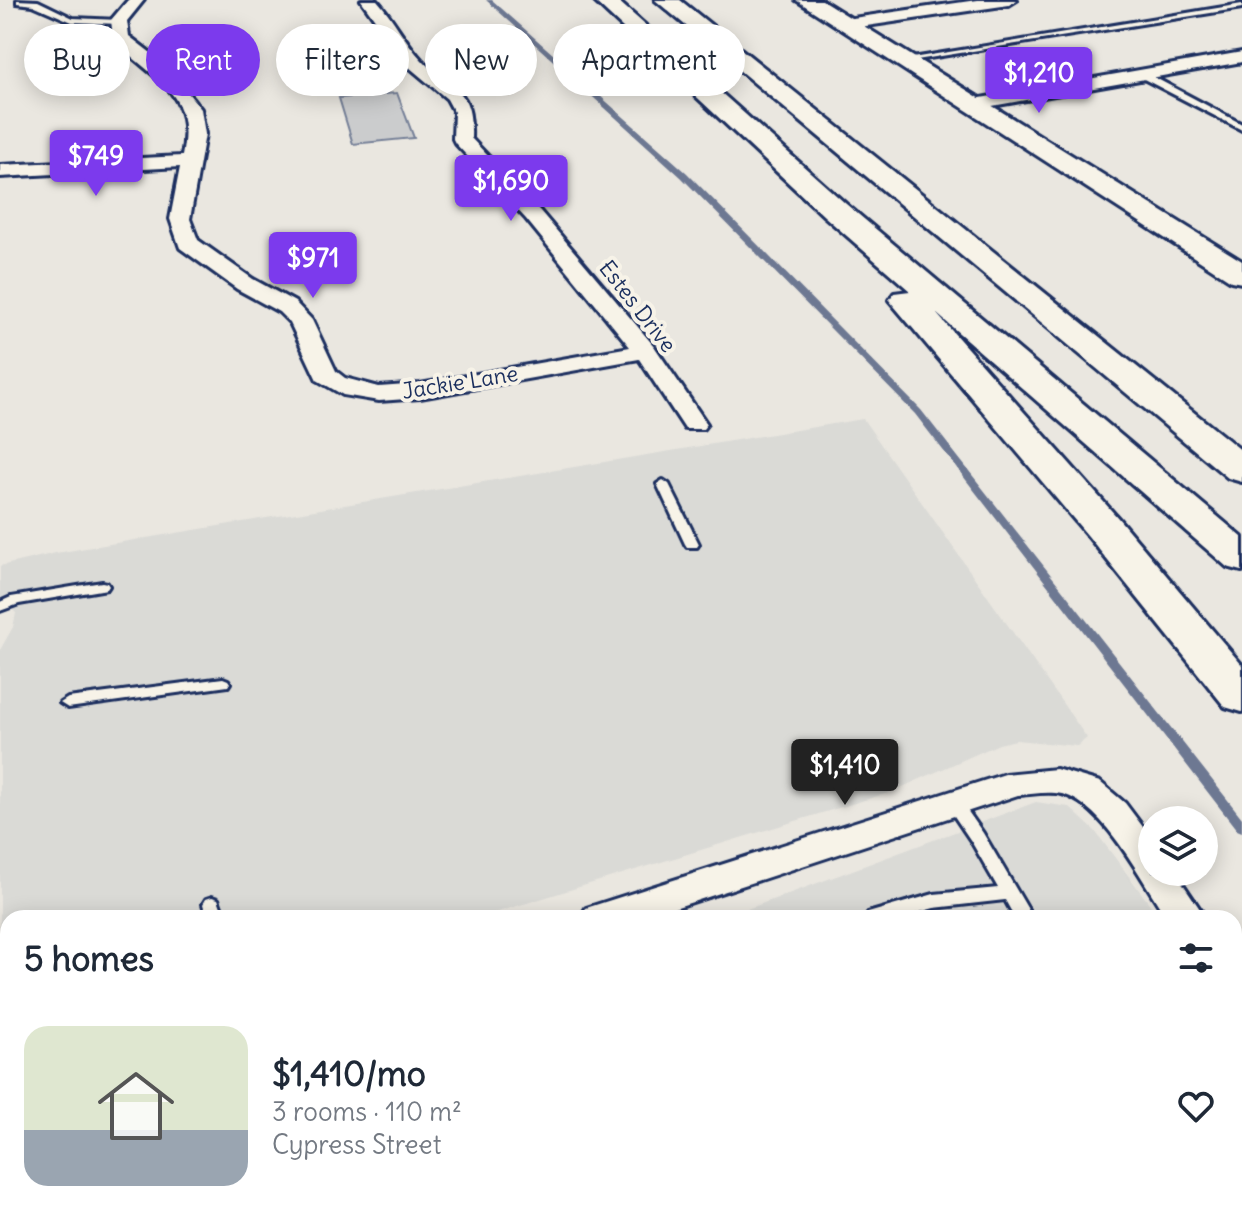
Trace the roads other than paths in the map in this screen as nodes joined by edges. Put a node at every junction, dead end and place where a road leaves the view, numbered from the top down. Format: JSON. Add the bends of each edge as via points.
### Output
{"nodes":[{"id":1,"x":136,"y":0,"type":"edge"},
{"id":2,"x":369,"y":0,"type":"edge"},
{"id":3,"x":604,"y":0,"type":"edge"},
{"id":4,"x":666,"y":0,"type":"edge"},
{"id":5,"x":807,"y":0,"type":"edge"},
{"id":6,"x":1009,"y":0,"type":"edge"},
{"id":7,"x":20,"y":1,"type":"edge"},
{"id":8,"x":1242,"y":6,"type":"edge"},
{"id":9,"x":119,"y":22,"type":"junction"},
{"id":10,"x":846,"y":24,"type":"junction"},
{"id":11,"x":1242,"y":57,"type":"edge"},
{"id":12,"x":904,"y":60,"type":"junction"},
{"id":13,"x":1143,"y":75,"type":"junction"},
{"id":14,"x":975,"y":104,"type":"junction"},
{"id":15,"x":1242,"y":127,"type":"edge"},
{"id":16,"x":191,"y":166,"type":"junction"},
{"id":17,"x":0,"y":171,"type":"edge"},
{"id":18,"x":0,"y":181,"type":"edge"},
{"id":19,"x":835,"y":210,"type":"junction"},
{"id":20,"x":944,"y":225,"type":"junction"},
{"id":21,"x":1242,"y":274,"type":"edge"},
{"id":22,"x":646,"y":351,"type":"junction"},
{"id":23,"x":694,"y":424,"type":"dead end"},
{"id":24,"x":1242,"y":431,"type":"edge"},
{"id":25,"x":1242,"y":470,"type":"edge"},
{"id":26,"x":663,"y":484,"type":"dead end"},
{"id":27,"x":692,"y":544,"type":"dead end"},
{"id":28,"x":1242,"y":558,"type":"edge"},
{"id":29,"x":102,"y":586,"type":"dead end"},
{"id":30,"x":0,"y":607,"type":"edge"},
{"id":31,"x":223,"y":683,"type":"dead end"},
{"id":32,"x":1242,"y":696,"type":"edge"},
{"id":33,"x":68,"y":703,"type":"dead end"},
{"id":34,"x":954,"y":804,"type":"junction"},
{"id":35,"x":1138,"y":846,"type":"edge"},
{"id":36,"x":1165,"y":886,"type":"edge"},
{"id":37,"x":1009,"y":893,"type":"junction"},
{"id":38,"x":934,"y":901,"type":"junction"},
{"id":39,"x":624,"y":910,"type":"edge"},
{"id":40,"x":902,"y":910,"type":"edge"},
{"id":41,"x":928,"y":910,"type":"edge"},
{"id":42,"x":1019,"y":910,"type":"edge"},
{"id":43,"x":1181,"y":910,"type":"edge"}],
"edges":[{"from":1,"to":9,"type":"street"},
{"from":2,"to":22,"type":"street","name":"Estes Drive","via":[[415,63],[454,96],[463,112],[462,139]]},
{"from":3,"to":19,"type":"highway"},
{"from":4,"to":20,"type":"highway"},
{"from":5,"to":10,"type":"street"},
{"from":6,"to":10,"type":"street"},
{"from":7,"to":9,"type":"lane","via":[[72,20]]},
{"from":8,"to":12,"type":"lane"},
{"from":9,"to":16,"type":"street","name":"Jackie Lane","via":[[121,38],[158,67],[192,109],[196,134]]},
{"from":10,"to":12,"type":"street"},
{"from":11,"to":13,"type":"street"},
{"from":12,"to":14,"type":"street"},
{"from":13,"to":14,"type":"street"},
{"from":13,"to":15,"type":"lane"},
{"from":14,"to":21,"type":"street"},
{"from":16,"to":17,"type":"street"},
{"from":16,"to":18,"type":"street"},
{"from":16,"to":22,"type":"street","name":"Jackie Lane","via":[[180,219],[188,243],[287,307],[300,320],[326,375],[352,390],[420,391]]},
{"from":19,"to":28,"type":"highway"},
{"from":19,"to":32,"type":"highway"},
{"from":20,"to":24,"type":"highway"},
{"from":20,"to":25,"type":"highway"},
{"from":22,"to":23,"type":"street","name":"Estes Drive"},
{"from":26,"to":27,"type":"lane"},
{"from":29,"to":30,"type":"lane"},
{"from":31,"to":33,"type":"lane"},
{"from":34,"to":35,"type":"street","via":[[1017,783],[1057,780],[1093,794],[1118,816]]},
{"from":34,"to":37,"type":"lane"},
{"from":34,"to":39,"type":"street"},
{"from":36,"to":43,"type":"street"},
{"from":37,"to":38,"type":"lane"},
{"from":37,"to":42,"type":"lane"},
{"from":38,"to":40,"type":"lane"},
{"from":38,"to":41,"type":"lane"}]}
